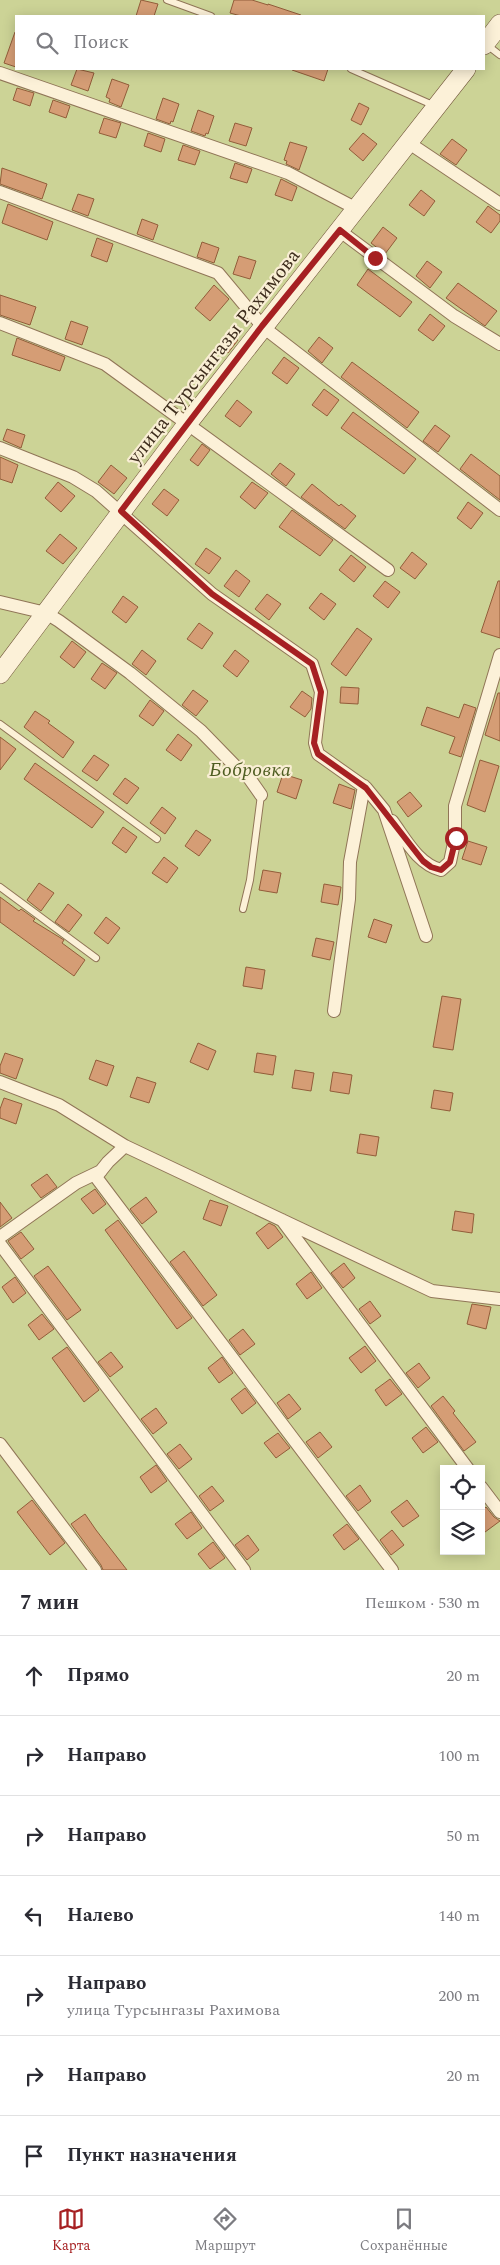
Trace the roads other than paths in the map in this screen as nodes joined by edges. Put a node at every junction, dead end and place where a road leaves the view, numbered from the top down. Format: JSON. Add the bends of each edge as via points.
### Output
{"nodes":[{"id":1,"x":167,"y":0,"type":"edge"},
{"id":2,"x":208,"y":15,"type":"edge"},
{"id":3,"x":500,"y":24,"type":"edge"},
{"id":4,"x":490,"y":48,"type":"edge"},
{"id":5,"x":353,"y":70,"type":"edge"},
{"id":6,"x":465,"y":70,"type":"edge"},
{"id":7,"x":0,"y":73,"type":"edge"},
{"id":8,"x":436,"y":107,"type":"junction"},
{"id":9,"x":409,"y":143,"type":"junction"},
{"id":10,"x":0,"y":192,"type":"edge"},
{"id":11,"x":500,"y":204,"type":"edge"},
{"id":12,"x":357,"y":209,"type":"junction"},
{"id":13,"x":340,"y":230,"type":"junction"},
{"id":14,"x":0,"y":324,"type":"edge"},
{"id":15,"x":262,"y":326,"type":"junction"},
{"id":16,"x":500,"y":344,"type":"edge"},
{"id":17,"x":188,"y":423,"type":"junction"},
{"id":18,"x":0,"y":448,"type":"edge"},
{"id":19,"x":500,"y":510,"type":"edge"},
{"id":20,"x":121,"y":511,"type":"junction"},
{"id":21,"x":388,"y":570,"type":"dead end"},
{"id":22,"x":0,"y":602,"type":"edge"},
{"id":23,"x":46,"y":613,"type":"junction"},
{"id":24,"x":500,"y":655,"type":"edge"},
{"id":25,"x":0,"y":674,"type":"edge"},
{"id":26,"x":0,"y":724,"type":"edge"},
{"id":27,"x":364,"y":786,"type":"junction"},
{"id":28,"x":261,"y":795,"type":"joint"},
{"id":29,"x":384,"y":810,"type":"junction"},
{"id":30,"x":157,"y":839,"type":"dead end"},
{"id":31,"x":0,"y":887,"type":"edge"},
{"id":32,"x":243,"y":909,"type":"dead end"},
{"id":33,"x":426,"y":936,"type":"dead end"},
{"id":34,"x":96,"y":958,"type":"dead end"},
{"id":35,"x":334,"y":1011,"type":"dead end"},
{"id":36,"x":0,"y":1082,"type":"edge"},
{"id":37,"x":126,"y":1146,"type":"junction"},
{"id":38,"x":101,"y":1171,"type":"junction"},
{"id":39,"x":280,"y":1218,"type":"junction"},
{"id":40,"x":0,"y":1237,"type":"edge"},
{"id":41,"x":0,"y":1244,"type":"edge"},
{"id":42,"x":500,"y":1299,"type":"edge"},
{"id":43,"x":0,"y":1444,"type":"edge"},
{"id":44,"x":465,"y":1465,"type":"edge"},
{"id":45,"x":485,"y":1492,"type":"edge"},
{"id":46,"x":500,"y":1512,"type":"edge"},
{"id":47,"x":95,"y":1570,"type":"edge"},
{"id":48,"x":244,"y":1570,"type":"edge"},
{"id":49,"x":392,"y":1570,"type":"edge"}],
"edges":[{"from":1,"to":2,"type":"lane"},
{"from":3,"to":4,"type":"street"},
{"from":5,"to":8,"type":"lane"},
{"from":6,"to":8,"type":"street","name":"улица Турсынгазы Рахимова"},
{"from":7,"to":12,"type":"street","via":[[288,173]]},
{"from":8,"to":9,"type":"street","name":"улица Турсынгазы Рахимова"},
{"from":9,"to":11,"type":"street"},
{"from":9,"to":12,"type":"street","name":"улица Турсынгазы Рахимова"},
{"from":10,"to":15,"type":"street","via":[[218,273]]},
{"from":12,"to":13,"type":"street","name":"улица Турсынгазы Рахимова"},
{"from":13,"to":15,"type":"street","name":"улица Турсынгазы Рахимова"},
{"from":13,"to":16,"type":"street","via":[[454,316]]},
{"from":14,"to":17,"type":"street","via":[[105,364]]},
{"from":15,"to":17,"type":"street","name":"улица Турсынгазы Рахимова"},
{"from":15,"to":19,"type":"street"},
{"from":17,"to":20,"type":"street","name":"улица Турсынгазы Рахимова"},
{"from":17,"to":21,"type":"street"},
{"from":18,"to":20,"type":"street","via":[[73,476]]},
{"from":20,"to":23,"type":"street","name":"улица Турсынгазы Рахимова"},
{"from":20,"to":27,"type":"street","via":[[212,594],[312,664],[321,692],[314,743],[318,754]]},
{"from":22,"to":23,"type":"street"},
{"from":23,"to":25,"type":"street","name":"улица Турсынгазы Рахимова"},
{"from":23,"to":28,"type":"street","via":[[130,673],[201,731],[247,775]]},
{"from":24,"to":29,"type":"street","via":[[455,806],[456,838],[450,862],[441,870],[423,861]]},
{"from":26,"to":30,"type":"lane"},
{"from":27,"to":29,"type":"street"},
{"from":27,"to":35,"type":"street","via":[[350,862],[349,899]]},
{"from":28,"to":32,"type":"lane"},
{"from":29,"to":33,"type":"street"},
{"from":31,"to":34,"type":"lane"},
{"from":36,"to":37,"type":"street","via":[[59,1105]]},
{"from":37,"to":38,"type":"street"},
{"from":37,"to":39,"type":"street"},
{"from":38,"to":40,"type":"street","via":[[76,1183]]},
{"from":38,"to":49,"type":"street","via":[[96,1177]]},
{"from":39,"to":42,"type":"street","via":[[432,1290]]},
{"from":39,"to":44,"type":"street"},
{"from":41,"to":48,"type":"street"},
{"from":43,"to":47,"type":"street"},
{"from":45,"to":46,"type":"street"}]}
